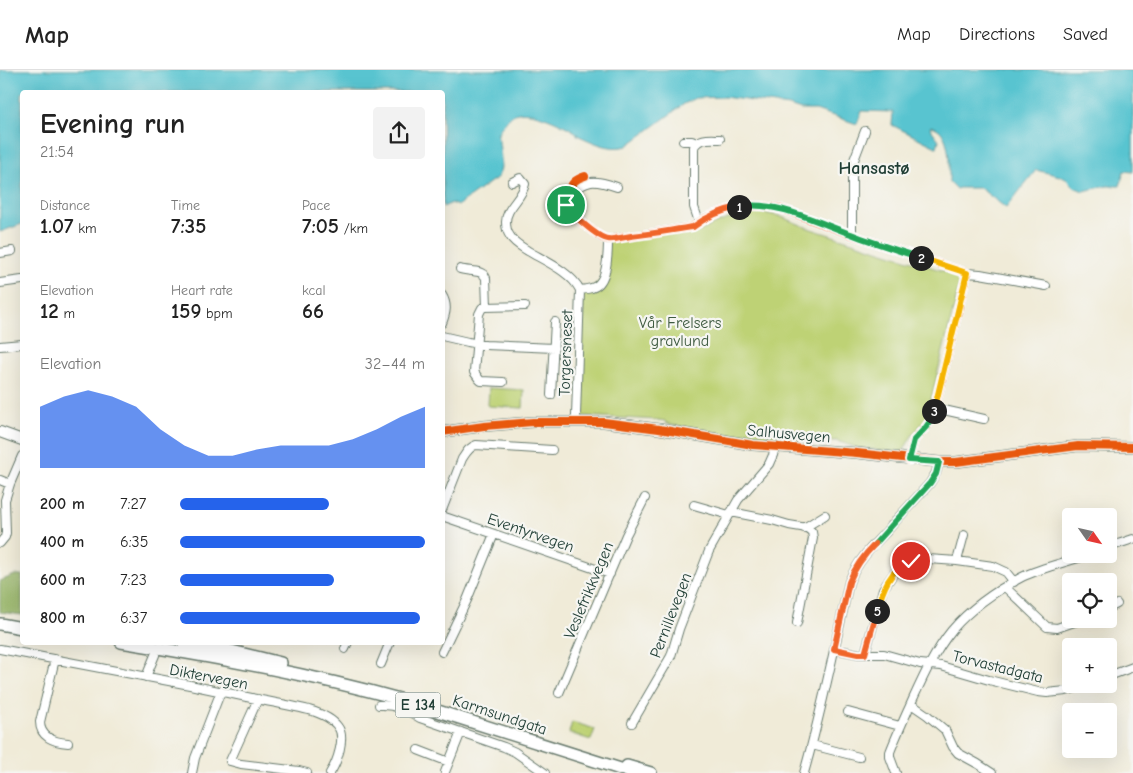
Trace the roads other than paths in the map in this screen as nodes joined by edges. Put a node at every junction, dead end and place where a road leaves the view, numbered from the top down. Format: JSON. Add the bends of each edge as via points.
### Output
{"nodes":[{"id":1,"x":865,"y":131,"type":"dead end"},
{"id":2,"x":720,"y":139,"type":"dead end"},
{"id":3,"x":683,"y":141,"type":"dead end"},
{"id":4,"x":696,"y":143,"type":"junction"},
{"id":5,"x":585,"y":176,"type":"dead end"},
{"id":6,"x":512,"y":182,"type":"dead end"},
{"id":7,"x":618,"y":188,"type":"dead end"},
{"id":8,"x":567,"y":195,"type":"junction"},
{"id":9,"x":696,"y":224,"type":"junction"},
{"id":10,"x":852,"y":235,"type":"junction"},
{"id":11,"x":608,"y":239,"type":"junction"},
{"id":12,"x":12,"y":251,"type":"dead end"},
{"id":13,"x":0,"y":253,"type":"edge"},
{"id":14,"x":460,"y":269,"type":"dead end"},
{"id":15,"x":967,"y":273,"type":"junction"},
{"id":16,"x":20,"y":280,"type":"edge"},
{"id":17,"x":0,"y":283,"type":"edge"},
{"id":18,"x":1046,"y":286,"type":"dead end"},
{"id":19,"x":580,"y":290,"type":"junction"},
{"id":20,"x":524,"y":306,"type":"dead end"},
{"id":21,"x":487,"y":307,"type":"junction"},
{"id":22,"x":555,"y":322,"type":"dead end"},
{"id":23,"x":445,"y":337,"type":"edge"},
{"id":24,"x":20,"y":344,"type":"edge"},
{"id":25,"x":477,"y":344,"type":"junction"},
{"id":26,"x":0,"y":346,"type":"edge"},
{"id":27,"x":554,"y":348,"type":"junction"},
{"id":28,"x":503,"y":382,"type":"dead end"},
{"id":29,"x":551,"y":395,"type":"dead end"},
{"id":30,"x":935,"y":408,"type":"junction"},
{"id":31,"x":576,"y":416,"type":"dead end"},
{"id":32,"x":984,"y":419,"type":"dead end"},
{"id":33,"x":0,"y":432,"type":"edge"},
{"id":34,"x":445,"y":432,"type":"edge"},
{"id":35,"x":20,"y":439,"type":"edge"},
{"id":36,"x":775,"y":446,"type":"junction"},
{"id":37,"x":1133,"y":447,"type":"edge"},
{"id":38,"x":552,"y":450,"type":"dead end"},
{"id":39,"x":909,"y":460,"type":"junction"},
{"id":40,"x":20,"y":461,"type":"edge"},
{"id":41,"x":939,"y":462,"type":"junction"},
{"id":42,"x":0,"y":480,"type":"edge"},
{"id":43,"x":10,"y":484,"type":"junction"},
{"id":44,"x":645,"y":498,"type":"dead end"},
{"id":45,"x":445,"y":502,"type":"edge"},
{"id":46,"x":694,"y":505,"type":"dead end"},
{"id":47,"x":730,"y":513,"type":"junction"},
{"id":48,"x":825,"y":515,"type":"dead end"},
{"id":49,"x":445,"y":517,"type":"edge"},
{"id":50,"x":804,"y":528,"type":"junction"},
{"id":51,"x":494,"y":534,"type":"junction"},
{"id":52,"x":964,"y":535,"type":"dead end"},
{"id":53,"x":1133,"y":539,"type":"edge"},
{"id":54,"x":0,"y":542,"type":"edge"},
{"id":55,"x":1118,"y":544,"type":"edge"},
{"id":56,"x":957,"y":561,"type":"junction"},
{"id":57,"x":1062,"y":563,"type":"edge"},
{"id":58,"x":610,"y":574,"type":"junction"},
{"id":59,"x":1014,"y":582,"type":"junction"},
{"id":60,"x":1005,"y":587,"type":"junction"},
{"id":61,"x":0,"y":619,"type":"edge"},
{"id":62,"x":20,"y":622,"type":"edge"},
{"id":63,"x":797,"y":623,"type":"dead end"},
{"id":64,"x":0,"y":624,"type":"edge"},
{"id":65,"x":1062,"y":626,"type":"edge"},
{"id":66,"x":20,"y":628,"type":"edge"},
{"id":67,"x":161,"y":645,"type":"edge"},
{"id":68,"x":196,"y":645,"type":"edge"},
{"id":69,"x":230,"y":645,"type":"edge"},
{"id":70,"x":389,"y":645,"type":"edge"},
{"id":71,"x":0,"y":649,"type":"edge"},
{"id":72,"x":214,"y":649,"type":"edge"},
{"id":73,"x":834,"y":649,"type":"junction"},
{"id":74,"x":442,"y":652,"type":"dead end"},
{"id":75,"x":865,"y":654,"type":"junction"},
{"id":76,"x":155,"y":655,"type":"dead end"},
{"id":77,"x":252,"y":656,"type":"junction"},
{"id":78,"x":55,"y":659,"type":"junction"},
{"id":79,"x":381,"y":664,"type":"dead end"},
{"id":80,"x":929,"y":665,"type":"junction"},
{"id":81,"x":1133,"y":667,"type":"edge"},
{"id":82,"x":1117,"y":673,"type":"edge"},
{"id":83,"x":146,"y":677,"type":"junction"},
{"id":84,"x":1062,"y":691,"type":"edge"},
{"id":85,"x":221,"y":692,"type":"junction"},
{"id":86,"x":559,"y":693,"type":"dead end"},
{"id":87,"x":258,"y":700,"type":"junction"},
{"id":88,"x":911,"y":704,"type":"junction"},
{"id":89,"x":379,"y":705,"type":"dead end"},
{"id":90,"x":848,"y":712,"type":"dead end"},
{"id":91,"x":632,"y":723,"type":"dead end"},
{"id":92,"x":900,"y":726,"type":"junction"},
{"id":93,"x":461,"y":732,"type":"junction"},
{"id":94,"x":68,"y":743,"type":"dead end"},
{"id":95,"x":812,"y":745,"type":"junction"},
{"id":96,"x":418,"y":750,"type":"dead end"},
{"id":97,"x":858,"y":757,"type":"dead end"},
{"id":98,"x":449,"y":762,"type":"junction"},
{"id":99,"x":534,"y":770,"type":"edge"},
{"id":100,"x":445,"y":772,"type":"edge"},
{"id":101,"x":192,"y":773,"type":"edge"},
{"id":102,"x":307,"y":773,"type":"edge"},
{"id":103,"x":330,"y":773,"type":"edge"},
{"id":104,"x":545,"y":773,"type":"edge"},
{"id":105,"x":633,"y":773,"type":"edge"},
{"id":106,"x":651,"y":773,"type":"edge"},
{"id":107,"x":804,"y":773,"type":"edge"},
{"id":108,"x":896,"y":773,"type":"edge"},
{"id":109,"x":992,"y":773,"type":"edge"}],
"edges":[{"from":1,"to":10,"type":"street","via":[[852,169]]},
{"from":2,"to":4,"type":"street"},
{"from":3,"to":4,"type":"street"},
{"from":4,"to":9,"type":"street"},
{"from":5,"to":8,"type":"street","via":[[576,179]]},
{"from":6,"to":19,"type":"street","name":"Torgersneset","via":[[520,178],[525,184],[521,196],[506,216],[510,237],[574,280]]},
{"from":7,"to":8,"type":"street","via":[[597,181],[576,188]]},
{"from":8,"to":11,"type":"street","via":[[569,211]]},
{"from":9,"to":10,"type":"street","via":[[730,208],[755,205],[779,208]]},
{"from":9,"to":11,"type":"street"},
{"from":10,"to":15,"type":"street"},
{"from":11,"to":19,"type":"street","name":"Torgersneset","via":[[603,280],[596,287]]},
{"from":12,"to":13,"type":"street"},
{"from":14,"to":21,"type":"street","via":[[485,275]]},
{"from":15,"to":18,"type":"street"},
{"from":15,"to":30,"type":"street"},
{"from":16,"to":17,"type":"street"},
{"from":19,"to":31,"type":"street","name":"Torgersneset"},
{"from":20,"to":21,"type":"street"},
{"from":21,"to":25,"type":"street","via":[[482,308],[479,314]]},
{"from":22,"to":27,"type":"street"},
{"from":23,"to":25,"type":"street"},
{"from":24,"to":26,"type":"street"},
{"from":25,"to":27,"type":"street"},
{"from":25,"to":28,"type":"street","via":[[476,376],[482,381]]},
{"from":27,"to":29,"type":"street"},
{"from":30,"to":32,"type":"street"},
{"from":30,"to":39,"type":"street","via":[[931,420],[914,440]]},
{"from":33,"to":35,"type":"main road"},
{"from":34,"to":36,"type":"main road","name":"Salhusvegen","via":[[533,422],[591,422]]},
{"from":36,"to":39,"type":"main road","name":"Salhusvegen"},
{"from":36,"to":47,"type":"street","name":"Pernillevegen","via":[[769,464]]},
{"from":37,"to":41,"type":"main road","name":"Salhusvegen","via":[[1078,446]]},
{"from":38,"to":45,"type":"street","via":[[472,446],[462,459]]},
{"from":39,"to":41,"type":"main road","name":"Salhusvegen"},
{"from":40,"to":43,"type":"street"},
{"from":41,"to":73,"type":"street","via":[[930,483],[853,572]]},
{"from":42,"to":43,"type":"street"},
{"from":43,"to":54,"type":"street","via":[[5,500],[6,533]]},
{"from":44,"to":58,"type":"street","name":"Veslefrikkvegen"},
{"from":46,"to":47,"type":"street"},
{"from":47,"to":50,"type":"street"},
{"from":47,"to":91,"type":"street","name":"Pernillevegen","via":[[709,551],[671,656]]},
{"from":48,"to":50,"type":"street"},
{"from":49,"to":51,"type":"street","name":"Eventyrvegen"},
{"from":50,"to":63,"type":"street","via":[[812,532],[813,538]]},
{"from":51,"to":58,"type":"street","name":"Eventyrvegen"},
{"from":51,"to":74,"type":"street"},
{"from":52,"to":56,"type":"street"},
{"from":53,"to":55,"type":"street"},
{"from":56,"to":59,"type":"street","via":[[1001,569]]},
{"from":56,"to":75,"type":"street","via":[[911,561],[894,573],[883,589]]},
{"from":57,"to":59,"type":"street"},
{"from":58,"to":86,"type":"street","name":"Veslefrikkvegen"},
{"from":59,"to":60,"type":"street"},
{"from":60,"to":65,"type":"street","via":[[1047,627]]},
{"from":60,"to":80,"type":"street","via":[[962,619]]},
{"from":61,"to":62,"type":"highway"},
{"from":64,"to":66,"type":"highway"},
{"from":67,"to":72,"type":"highway","name":"Karmsundgata","number":"E 134"},
{"from":68,"to":72,"type":"highway","name":"Karmsundgata","number":"E 134"},
{"from":69,"to":77,"type":"highway","number":"E 134"},
{"from":70,"to":79,"type":"street"},
{"from":71,"to":78,"type":"street","name":"Diktervegen"},
{"from":72,"to":77,"type":"highway","name":"Karmsundgata","number":"E 134"},
{"from":72,"to":105,"type":"highway","name":"Karmsundgata","number":"E 134","via":[[386,695]]},
{"from":73,"to":75,"type":"street","name":"Torvastadgata"},
{"from":73,"to":95,"type":"street"},
{"from":75,"to":80,"type":"street","name":"Torvastadgata","via":[[884,654]]},
{"from":76,"to":83,"type":"street"},
{"from":77,"to":106,"type":"highway","name":"Karmsundgata","number":"E 134","via":[[406,695]]},
{"from":78,"to":83,"type":"street","name":"Diktervegen"},
{"from":78,"to":94,"type":"street","via":[[40,727],[49,738]]},
{"from":80,"to":84,"type":"street","name":"Torvastadgata","via":[[1038,692]]},
{"from":80,"to":88,"type":"street"},
{"from":81,"to":82,"type":"street"},
{"from":83,"to":85,"type":"street","name":"Diktervegen"},
{"from":85,"to":87,"type":"street","name":"Diktervegen"},
{"from":85,"to":101,"type":"street"},
{"from":87,"to":102,"type":"street","via":[[230,760]]},
{"from":87,"to":103,"type":"street","name":"Diktervegen","via":[[310,711],[338,726],[341,742]]},
{"from":88,"to":92,"type":"street"},
{"from":88,"to":109,"type":"street","via":[[945,730],[958,753]]},
{"from":89,"to":93,"type":"street","via":[[395,706]]},
{"from":90,"to":92,"type":"street"},
{"from":92,"to":108,"type":"street","via":[[890,752]]},
{"from":93,"to":98,"type":"street"},
{"from":93,"to":99,"type":"street","via":[[515,752]]},
{"from":95,"to":97,"type":"street"},
{"from":95,"to":107,"type":"street"},
{"from":96,"to":98,"type":"street"},
{"from":98,"to":100,"type":"street"},
{"from":99,"to":104,"type":"street"}]}
